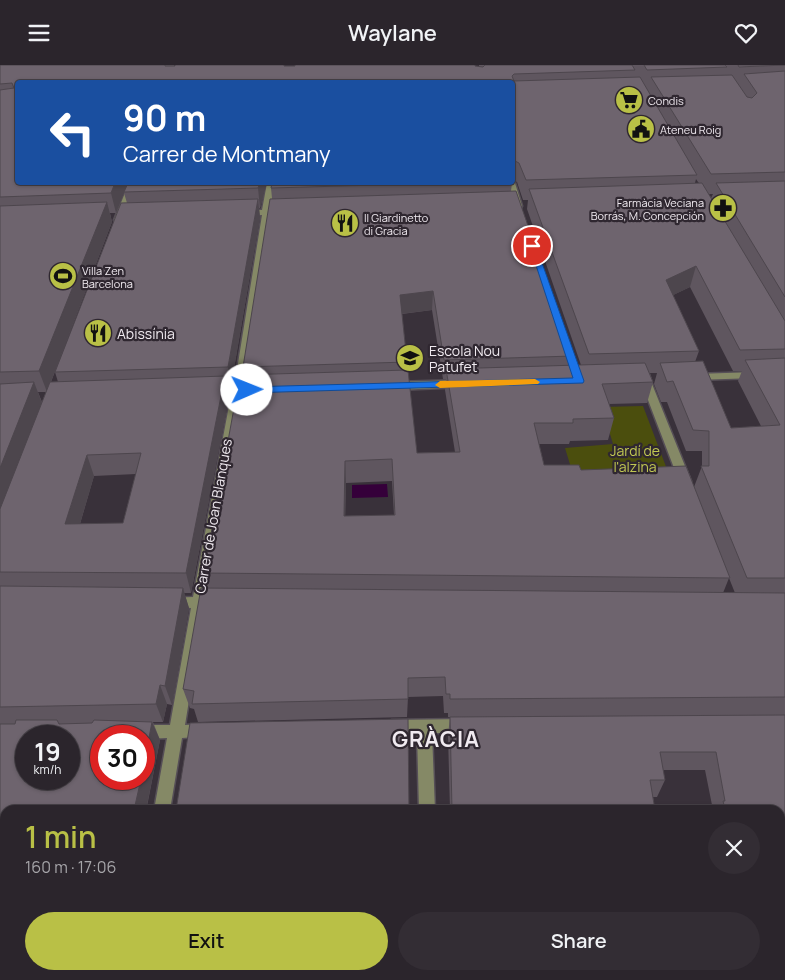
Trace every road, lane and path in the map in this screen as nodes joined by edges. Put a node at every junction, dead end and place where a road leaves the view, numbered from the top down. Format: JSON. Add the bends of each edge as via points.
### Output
{"nodes":[{"id":1,"x":132,"y":185,"type":"edge"},
{"id":2,"x":271,"y":185,"type":"edge"},
{"id":3,"x":512,"y":185,"type":"edge"},
{"id":4,"x":504,"y":205,"type":"edge"},
{"id":5,"x":522,"y":205,"type":"junction"},
{"id":6,"x":298,"y":212,"type":"edge"},
{"id":7,"x":265,"y":213,"type":"junction"},
{"id":8,"x":236,"y":214,"type":"edge"},
{"id":9,"x":522,"y":219,"type":"edge"},
{"id":10,"x":114,"y":229,"type":"edge"},
{"id":11,"x":785,"y":374,"type":"edge"},
{"id":12,"x":685,"y":377,"type":"edge"},
{"id":13,"x":646,"y":379,"type":"edge"},
{"id":14,"x":475,"y":384,"type":"edge"},
{"id":15,"x":388,"y":386,"type":"edge"},
{"id":16,"x":272,"y":390,"type":"edge"},
{"id":17,"x":237,"y":391,"type":"junction"},
{"id":18,"x":204,"y":393,"type":"edge"},
{"id":19,"x":689,"y":493,"type":"edge"},
{"id":20,"x":153,"y":602,"type":"edge"},
{"id":21,"x":197,"y":603,"type":"junction"},
{"id":22,"x":227,"y":603,"type":"edge"},
{"id":23,"x":424,"y":726,"type":"junction"},
{"id":24,"x":484,"y":726,"type":"edge"},
{"id":25,"x":374,"y":727,"type":"edge"},
{"id":26,"x":155,"y":731,"type":"edge"},
{"id":27,"x":176,"y":731,"type":"junction"},
{"id":28,"x":224,"y":731,"type":"edge"},
{"id":29,"x":163,"y":805,"type":"edge"},
{"id":30,"x":427,"y":805,"type":"edge"}],
"edges":[{"from":1,"to":10,"type":"street"},
{"from":2,"to":7,"type":"street","name":"Carrer de Joan Blanques"},
{"from":3,"to":5,"type":"street"},
{"from":4,"to":5,"type":"street"},
{"from":5,"to":9,"type":"street"},
{"from":6,"to":7,"type":"street"},
{"from":7,"to":8,"type":"street"},
{"from":7,"to":17,"type":"street","name":"Carrer de Joan Blanques"},
{"from":11,"to":12,"type":"street"},
{"from":13,"to":19,"type":"street"},
{"from":14,"to":15,"type":"street"},
{"from":16,"to":17,"type":"street"},
{"from":17,"to":18,"type":"street"},
{"from":17,"to":21,"type":"street","name":"Carrer de Joan Blanques"},
{"from":20,"to":21,"type":"street"},
{"from":21,"to":22,"type":"street"},
{"from":21,"to":27,"type":"street","name":"Carrer de Joan Blanques"},
{"from":23,"to":24,"type":"street"},
{"from":23,"to":25,"type":"street"},
{"from":23,"to":30,"type":"street"},
{"from":26,"to":27,"type":"street"},
{"from":27,"to":28,"type":"street"},
{"from":27,"to":29,"type":"street","name":"Carrer de Joan Blanques"}]}
